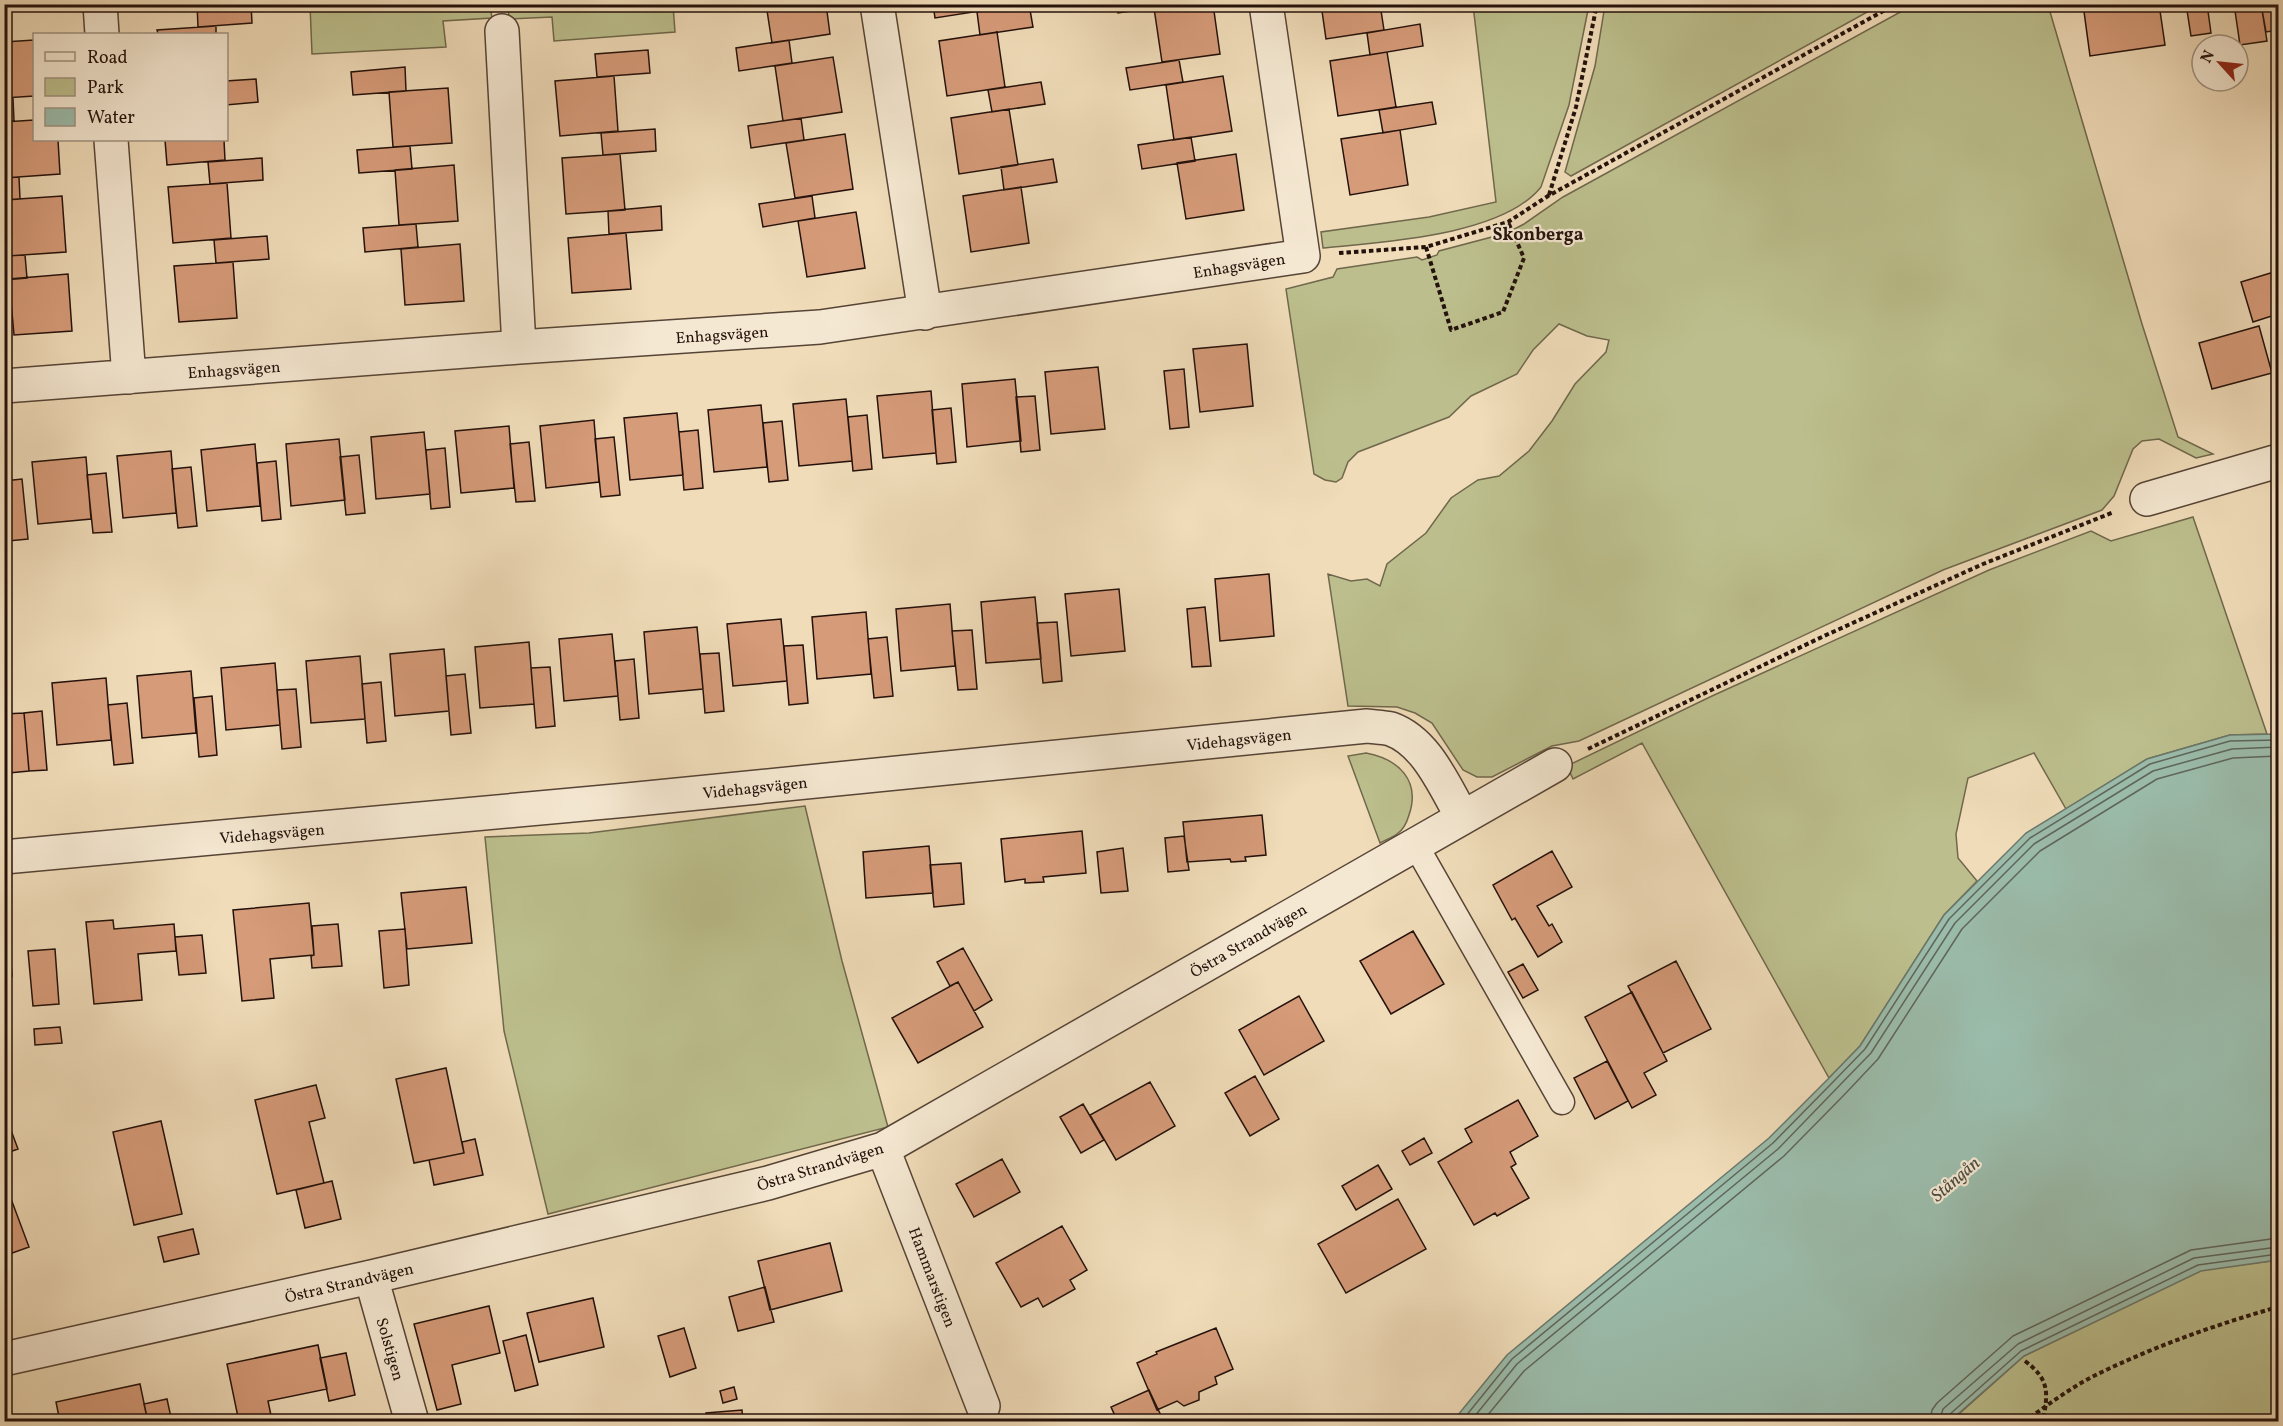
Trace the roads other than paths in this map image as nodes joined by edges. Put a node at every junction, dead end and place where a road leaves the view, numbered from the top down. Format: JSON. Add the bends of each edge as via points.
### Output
{"nodes":[{"id":1,"x":100,"y":4,"type":"edge"},
{"id":2,"x":877,"y":4,"type":"edge"},
{"id":3,"x":1266,"y":4,"type":"edge"},
{"id":4,"x":502,"y":31,"type":"dead end"},
{"id":5,"x":102,"y":33,"type":"edge"},
{"id":6,"x":111,"y":141,"type":"edge"},
{"id":7,"x":925,"y":313,"type":"junction"},
{"id":8,"x":519,"y":347,"type":"junction"},
{"id":9,"x":129,"y":377,"type":"junction"},
{"id":10,"x":4,"y":386,"type":"edge"},
{"id":11,"x":2278,"y":461,"type":"edge"},
{"id":12,"x":2147,"y":499,"type":"road end"},
{"id":13,"x":1555,"y":765,"type":"road end"},
{"id":14,"x":1462,"y":816,"type":"junction"},
{"id":15,"x":1415,"y":844,"type":"junction"},
{"id":16,"x":4,"y":857,"type":"edge"},
{"id":17,"x":1562,"y":1102,"type":"dead end"},
{"id":18,"x":883,"y":1149,"type":"junction"},
{"id":19,"x":371,"y":1277,"type":"junction"},
{"id":20,"x":4,"y":1359,"type":"edge"},
{"id":21,"x":983,"y":1406,"type":"dead end"},
{"id":22,"x":412,"y":1422,"type":"edge"}],
"edges":[{"from":1,"to":5,"type":"street"},
{"from":2,"to":7,"type":"street"},
{"from":3,"to":7,"type":"street","name":"Enhagsvägen","via":[[1303,256]]},
{"from":4,"to":8,"type":"street"},
{"from":6,"to":9,"type":"street"},
{"from":7,"to":8,"type":"street","name":"Enhagsvägen","via":[[820,327]]},
{"from":8,"to":9,"type":"street","name":"Enhagsvägen"},
{"from":9,"to":10,"type":"street","name":"Enhagsvägen"},
{"from":11,"to":12,"type":"street"},
{"from":13,"to":14,"type":"street","name":"Östra Strandvägen"},
{"from":14,"to":15,"type":"street","name":"Östra Strandvägen"},
{"from":14,"to":16,"type":"street","name":"Videhagsvägen","via":[[1417,746],[1390,729],[1367,726]]},
{"from":15,"to":17,"type":"lane"},
{"from":15,"to":18,"type":"street","name":"Östra Strandvägen"},
{"from":18,"to":19,"type":"street","name":"Östra Strandvägen","via":[[768,1183]]},
{"from":18,"to":21,"type":"street","name":"Hammarstigen"},
{"from":19,"to":20,"type":"street","name":"Östra Strandvägen"},
{"from":19,"to":22,"type":"street","name":"Solstigen"}]}
